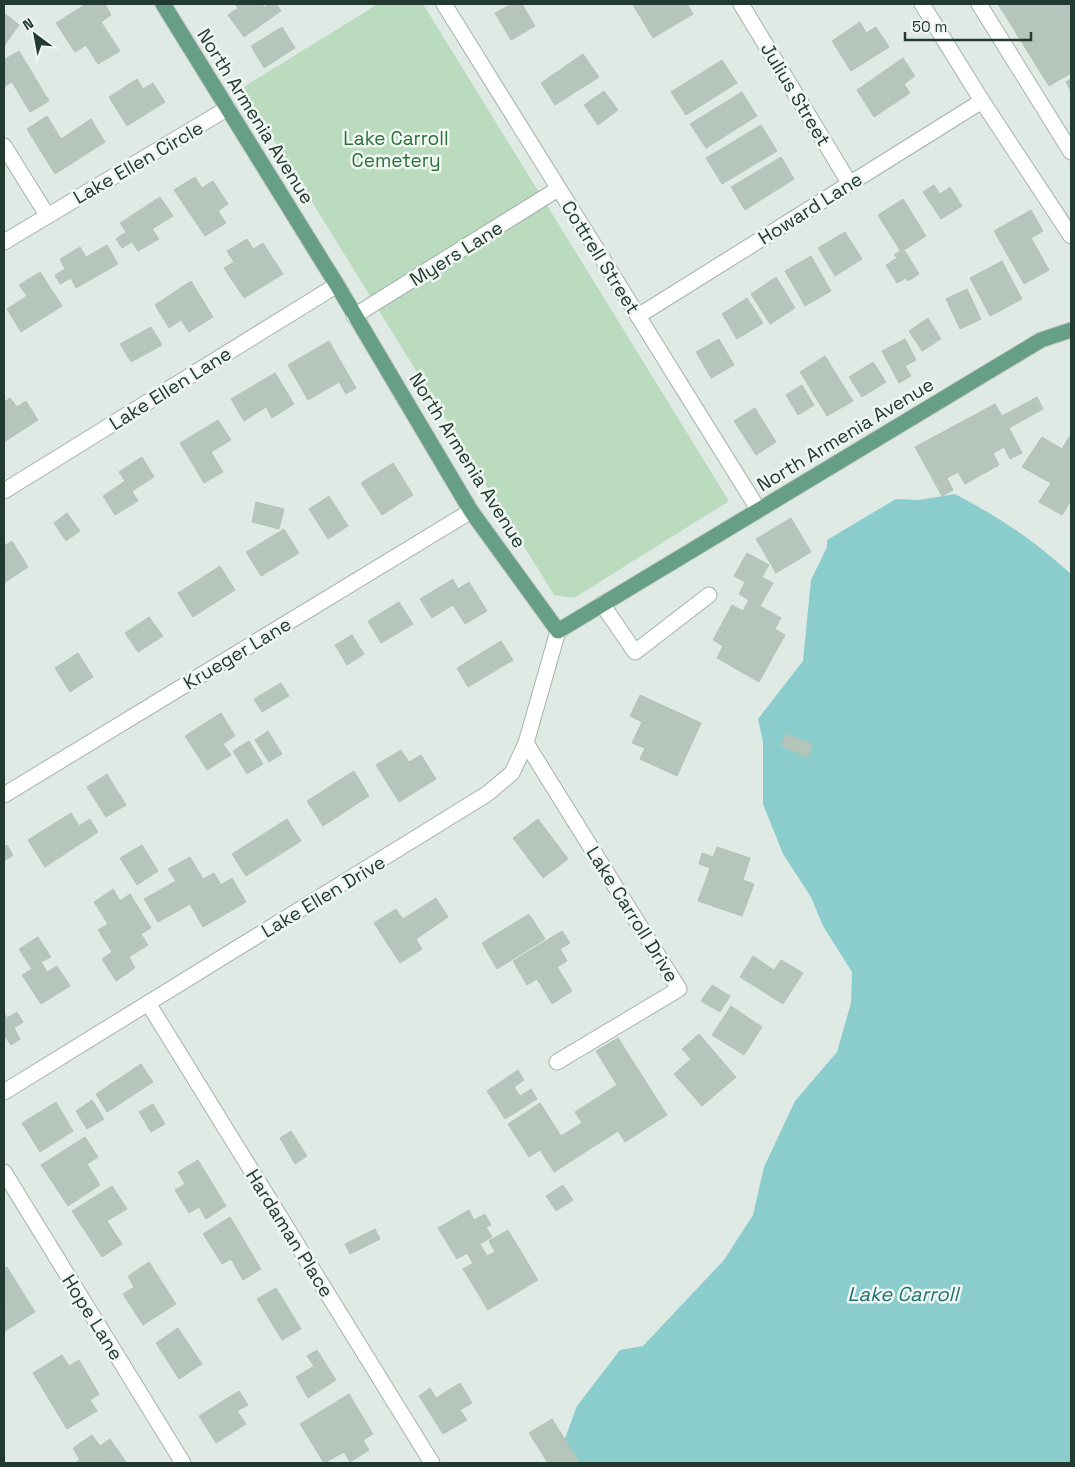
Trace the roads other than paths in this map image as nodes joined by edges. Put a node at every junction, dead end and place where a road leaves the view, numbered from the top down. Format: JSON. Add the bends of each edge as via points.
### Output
{"nodes":[{"id":1,"x":163,"y":4,"type":"edge"},
{"id":2,"x":444,"y":4,"type":"edge"},
{"id":3,"x":741,"y":4,"type":"edge"},
{"id":4,"x":922,"y":4,"type":"edge"},
{"id":5,"x":979,"y":4,"type":"edge"},
{"id":6,"x":982,"y":101,"type":"junction"},
{"id":7,"x":228,"y":108,"type":"junction"},
{"id":8,"x":4,"y":146,"type":"edge"},
{"id":9,"x":1071,"y":152,"type":"edge"},
{"id":10,"x":850,"y":184,"type":"junction"},
{"id":11,"x":558,"y":189,"type":"junction"},
{"id":12,"x":47,"y":215,"type":"junction"},
{"id":13,"x":1071,"y":236,"type":"edge"},
{"id":14,"x":4,"y":242,"type":"edge"},
{"id":15,"x":337,"y":285,"type":"junction"},
{"id":16,"x":354,"y":316,"type":"junction"},
{"id":17,"x":638,"y":316,"type":"junction"},
{"id":18,"x":1071,"y":330,"type":"edge"},
{"id":19,"x":4,"y":491,"type":"edge"},
{"id":20,"x":758,"y":509,"type":"junction"},
{"id":21,"x":471,"y":511,"type":"junction"},
{"id":22,"x":709,"y":595,"type":"dead end"},
{"id":23,"x":602,"y":604,"type":"junction"},
{"id":24,"x":558,"y":631,"type":"junction"},
{"id":25,"x":526,"y":743,"type":"junction"},
{"id":26,"x":4,"y":795,"type":"edge"},
{"id":27,"x":148,"y":1003,"type":"junction"},
{"id":28,"x":557,"y":1062,"type":"dead end"},
{"id":29,"x":4,"y":1092,"type":"edge"},
{"id":30,"x":4,"y":1172,"type":"edge"},
{"id":31,"x":183,"y":1463,"type":"edge"},
{"id":32,"x":432,"y":1463,"type":"edge"}],
"edges":[{"from":1,"to":7,"type":"main road","name":"North Armenia Avenue"},
{"from":2,"to":11,"type":"street","name":"Cottrell Street"},
{"from":3,"to":10,"type":"street","name":"Julius Street"},
{"from":4,"to":6,"type":"street"},
{"from":5,"to":9,"type":"street"},
{"from":6,"to":10,"type":"street","name":"Howard Lane"},
{"from":6,"to":13,"type":"street"},
{"from":7,"to":12,"type":"street","name":"Lake Ellen Circle"},
{"from":7,"to":15,"type":"main road","name":"North Armenia Avenue"},
{"from":8,"to":12,"type":"street"},
{"from":10,"to":17,"type":"street","name":"Howard Lane"},
{"from":11,"to":16,"type":"street","name":"Myers Lane"},
{"from":11,"to":17,"type":"street","name":"Cottrell Street"},
{"from":12,"to":14,"type":"street","name":"Lake Ellen Circle"},
{"from":15,"to":16,"type":"main road","name":"North Armenia Avenue"},
{"from":15,"to":19,"type":"street","name":"Lake Ellen Lane"},
{"from":16,"to":21,"type":"main road","name":"North Armenia Avenue"},
{"from":17,"to":20,"type":"street","name":"Cottrell Street"},
{"from":18,"to":20,"type":"main road","name":"North Armenia Avenue","via":[[1041,340]]},
{"from":20,"to":23,"type":"main road","name":"North Armenia Avenue"},
{"from":21,"to":24,"type":"main road","name":"North Armenia Avenue"},
{"from":21,"to":26,"type":"street","name":"Krueger Lane"},
{"from":22,"to":23,"type":"street","via":[[635,652]]},
{"from":23,"to":24,"type":"main road","name":"North Armenia Avenue"},
{"from":24,"to":25,"type":"street","name":"Lake Ellen Drive"},
{"from":25,"to":27,"type":"street","name":"Lake Ellen Drive","via":[[512,773],[488,794]]},
{"from":25,"to":28,"type":"street","name":"Lake Carroll Drive","via":[[680,989]]},
{"from":27,"to":29,"type":"street","name":"Lake Ellen Drive"},
{"from":27,"to":32,"type":"street","name":"Hardaman Place"},
{"from":30,"to":31,"type":"street","name":"Hope Lane"}]}
